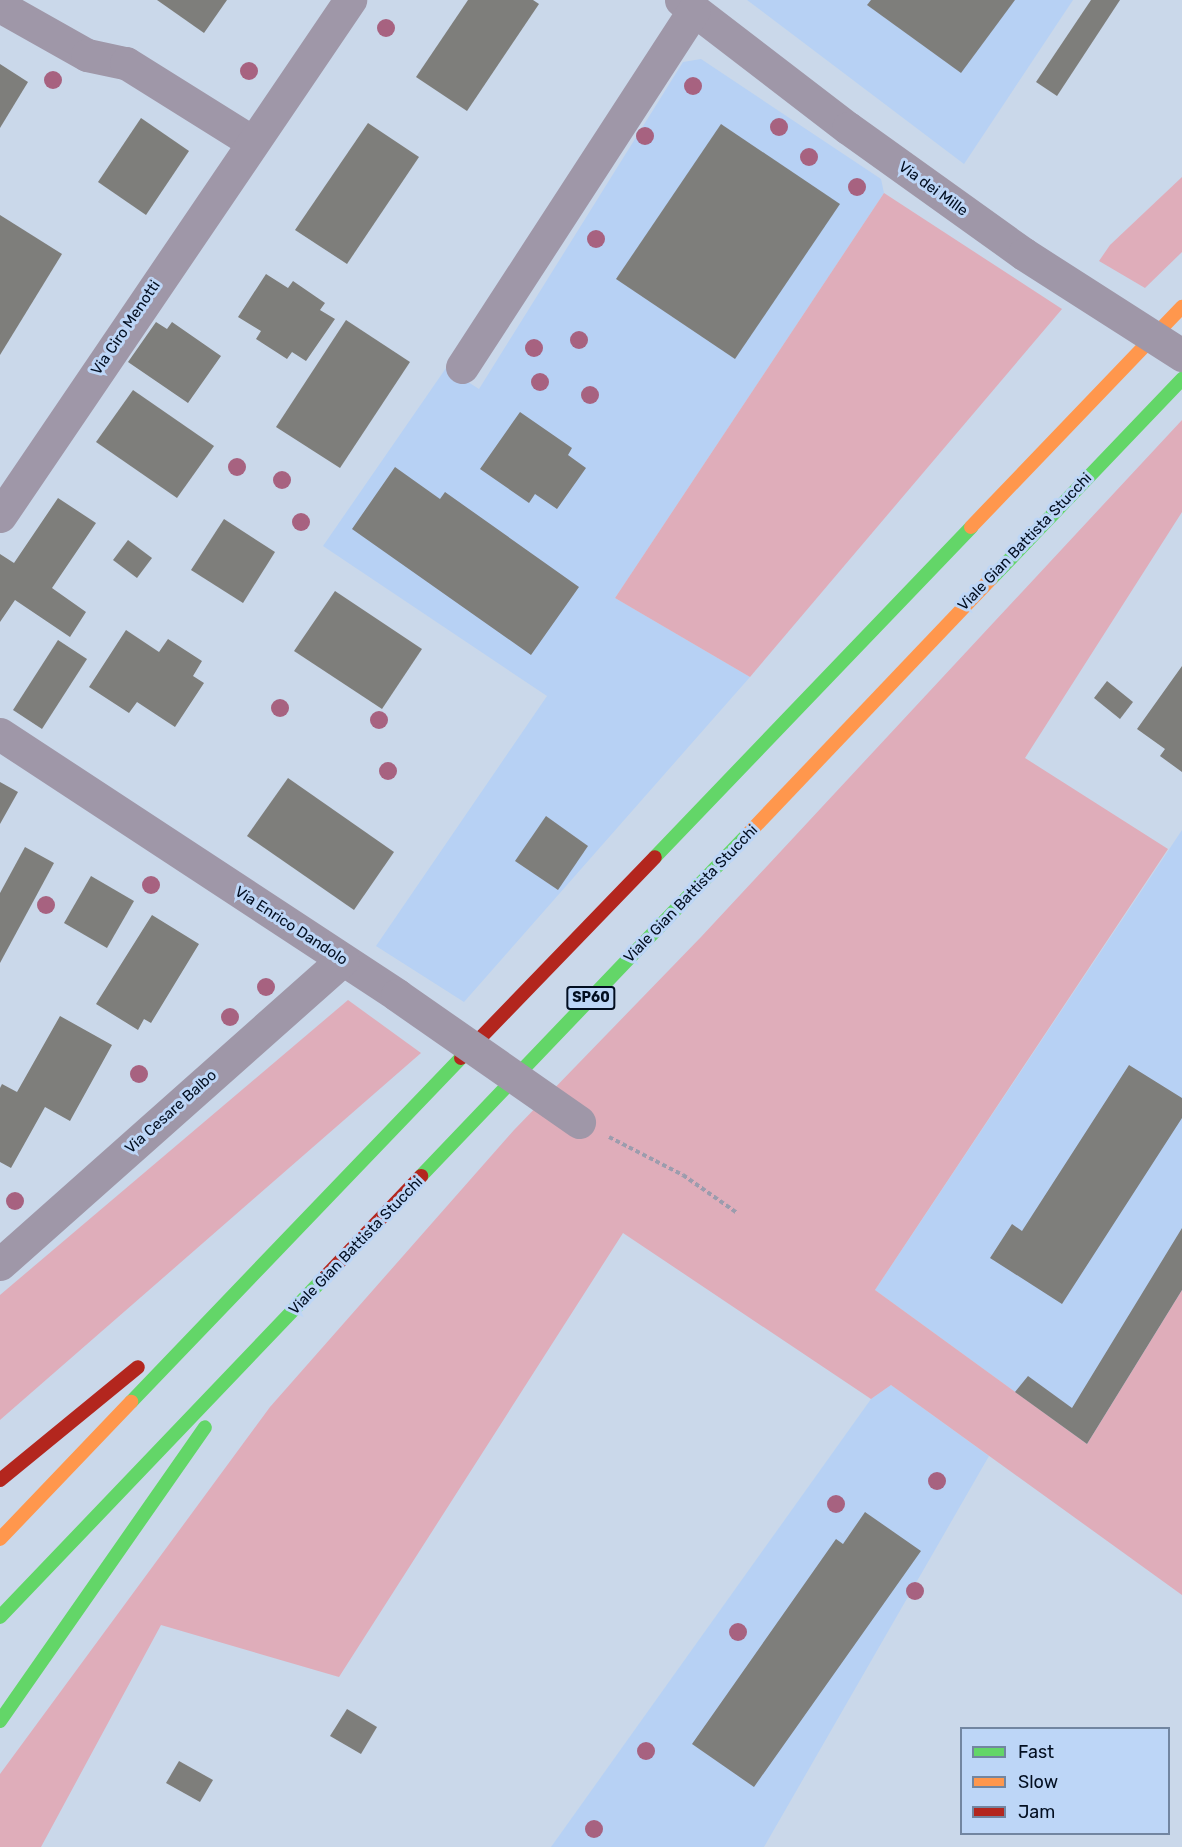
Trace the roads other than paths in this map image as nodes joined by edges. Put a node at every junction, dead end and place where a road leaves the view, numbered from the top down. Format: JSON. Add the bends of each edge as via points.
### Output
{"nodes":[{"id":1,"x":350,"y":0,"type":"edge"},
{"id":2,"x":687,"y":5,"type":"edge"},
{"id":3,"x":0,"y":6,"type":"edge"},
{"id":4,"x":251,"y":141,"type":"junction"},
{"id":5,"x":1182,"y":307,"type":"edge"},
{"id":6,"x":1182,"y":355,"type":"edge"},
{"id":7,"x":462,"y":367,"type":"dead end"},
{"id":8,"x":1182,"y":379,"type":"edge"},
{"id":9,"x":0,"y":516,"type":"edge"},
{"id":10,"x":0,"y":734,"type":"edge"},
{"id":11,"x":343,"y":960,"type":"junction"},
{"id":12,"x":579,"y":1122,"type":"road end"},
{"id":13,"x":0,"y":1264,"type":"edge"},
{"id":14,"x":242,"y":1283,"type":"junction"},
{"id":15,"x":263,"y":1344,"type":"junction"},
{"id":16,"x":0,"y":1480,"type":"edge"},
{"id":17,"x":0,"y":1539,"type":"edge"},
{"id":18,"x":0,"y":1617,"type":"edge"},
{"id":19,"x":0,"y":1721,"type":"edge"}],
"edges":[{"from":1,"to":4,"type":"street","name":"Via Ciro Menotti"},
{"from":2,"to":6,"type":"street","name":"Via dei Mille","bridge":true,"via":[[1024,254]]},
{"from":2,"to":7,"type":"street","name":"Via dei Mille"},
{"from":3,"to":4,"type":"street","via":[[87,55],[126,63]]},
{"from":4,"to":9,"type":"street","name":"Via Ciro Menotti"},
{"from":5,"to":14,"type":"highway"},
{"from":8,"to":15,"type":"highway","name":"Viale Gian Battista Stucchi","number":"SP60"},
{"from":10,"to":11,"type":"street","name":"Via Enrico Dandolo"},
{"from":11,"to":12,"type":"street","name":"Via Enrico Dandolo","bridge":true},
{"from":11,"to":13,"type":"street","name":"Via Cesare Balbo"},
{"from":14,"to":16,"type":"highway"},
{"from":14,"to":17,"type":"highway"},
{"from":15,"to":18,"type":"highway","name":"Viale Gian Battista Stucchi","number":"SP60"},
{"from":15,"to":19,"type":"highway"}]}
